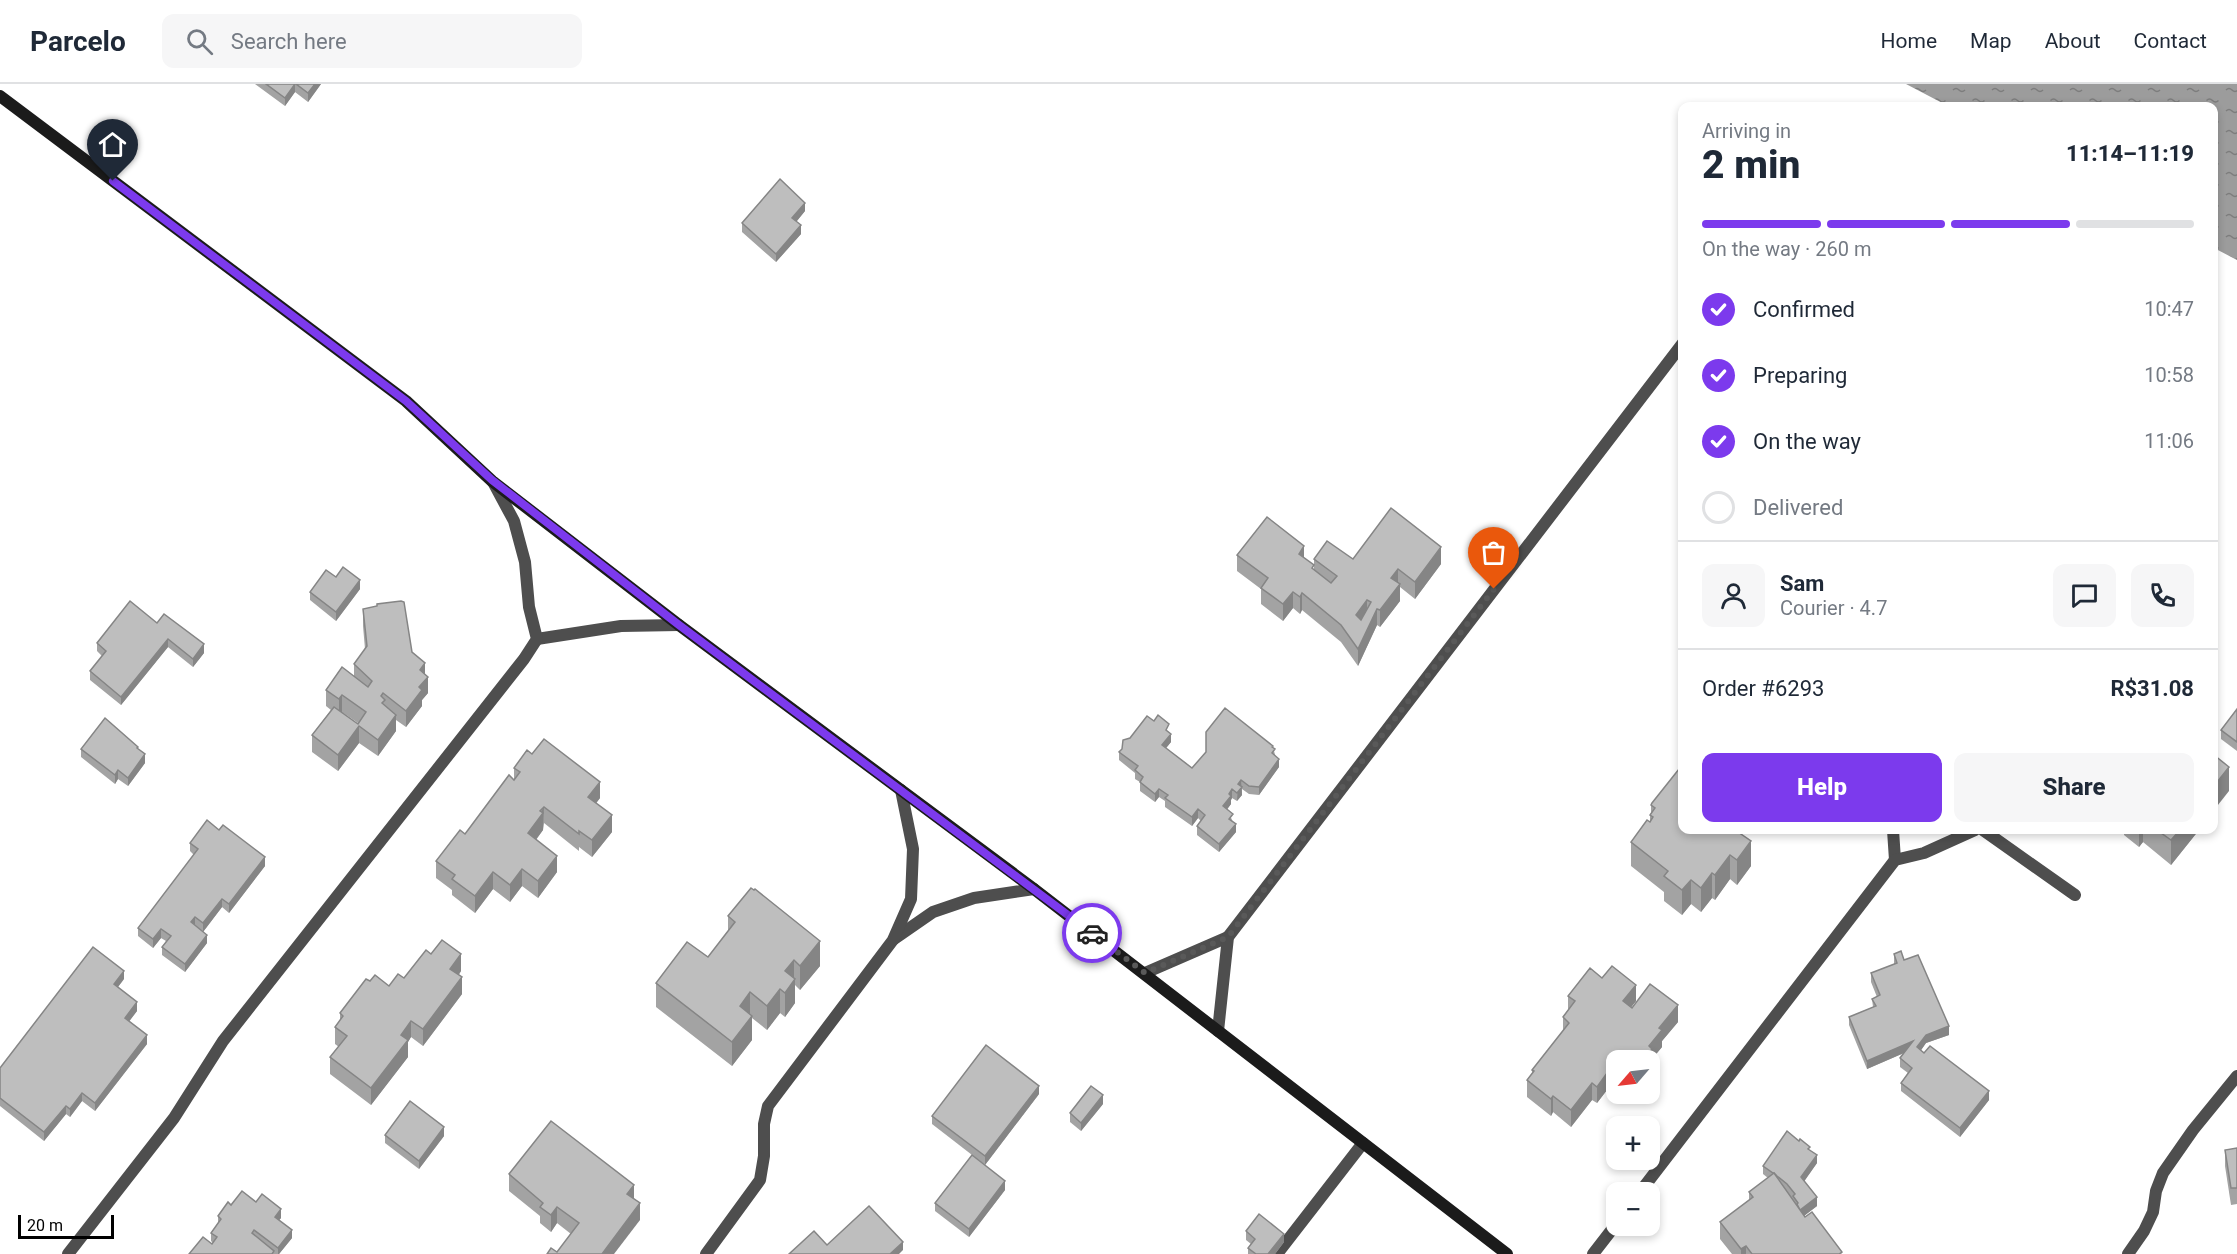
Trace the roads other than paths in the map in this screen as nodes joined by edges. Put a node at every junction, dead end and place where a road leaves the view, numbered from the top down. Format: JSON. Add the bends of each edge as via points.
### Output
{"nodes":[{"id":1,"x":0,"y":96,"type":"edge"},
{"id":2,"x":1678,"y":350,"type":"edge"},
{"id":3,"x":492,"y":480,"type":"junction"},
{"id":4,"x":679,"y":625,"type":"junction"},
{"id":5,"x":537,"y":639,"type":"junction"},
{"id":6,"x":901,"y":790,"type":"junction"},
{"id":7,"x":1893,"y":834,"type":"edge"},
{"id":8,"x":1966,"y":834,"type":"edge"},
{"id":9,"x":1989,"y":834,"type":"edge"},
{"id":10,"x":1895,"y":860,"type":"junction"},
{"id":11,"x":1034,"y":889,"type":"junction"},
{"id":12,"x":2075,"y":895,"type":"dead end"},
{"id":13,"x":1228,"y":937,"type":"junction"},
{"id":14,"x":893,"y":940,"type":"junction"},
{"id":15,"x":1145,"y":973,"type":"junction"},
{"id":16,"x":1218,"y":1031,"type":"junction"},
{"id":17,"x":2237,"y":1076,"type":"edge"},
{"id":18,"x":1363,"y":1143,"type":"junction"},
{"id":19,"x":1648,"y":1182,"type":"edge"},
{"id":20,"x":1607,"y":1236,"type":"edge"},
{"id":21,"x":68,"y":1254,"type":"edge"},
{"id":22,"x":706,"y":1254,"type":"edge"},
{"id":23,"x":1277,"y":1254,"type":"edge"},
{"id":24,"x":1508,"y":1254,"type":"edge"},
{"id":25,"x":1593,"y":1254,"type":"edge"},
{"id":26,"x":2128,"y":1254,"type":"edge"}],
"edges":[{"from":1,"to":3,"type":"street","via":[[406,401]]},
{"from":2,"to":13,"type":"street"},
{"from":3,"to":4,"type":"street"},
{"from":3,"to":5,"type":"street","via":[[514,521]]},
{"from":4,"to":5,"type":"street","via":[[621,626]]},
{"from":4,"to":6,"type":"street"},
{"from":5,"to":21,"type":"street","via":[[223,1041],[174,1118]]},
{"from":6,"to":11,"type":"street"},
{"from":6,"to":14,"type":"street","via":[[913,849],[911,899]]},
{"from":7,"to":10,"type":"street"},
{"from":8,"to":10,"type":"street","via":[[1924,853]]},
{"from":9,"to":12,"type":"street"},
{"from":10,"to":19,"type":"street"},
{"from":11,"to":14,"type":"street","via":[[974,898],[933,912]]},
{"from":11,"to":15,"type":"street"},
{"from":13,"to":15,"type":"street"},
{"from":13,"to":16,"type":"street"},
{"from":14,"to":22,"type":"street","via":[[768,1106],[760,1180]]},
{"from":15,"to":16,"type":"street"},
{"from":16,"to":18,"type":"street"},
{"from":17,"to":26,"type":"street","via":[[2163,1173],[2153,1212]]},
{"from":18,"to":23,"type":"street"},
{"from":18,"to":24,"type":"street"},
{"from":20,"to":25,"type":"street"}]}
